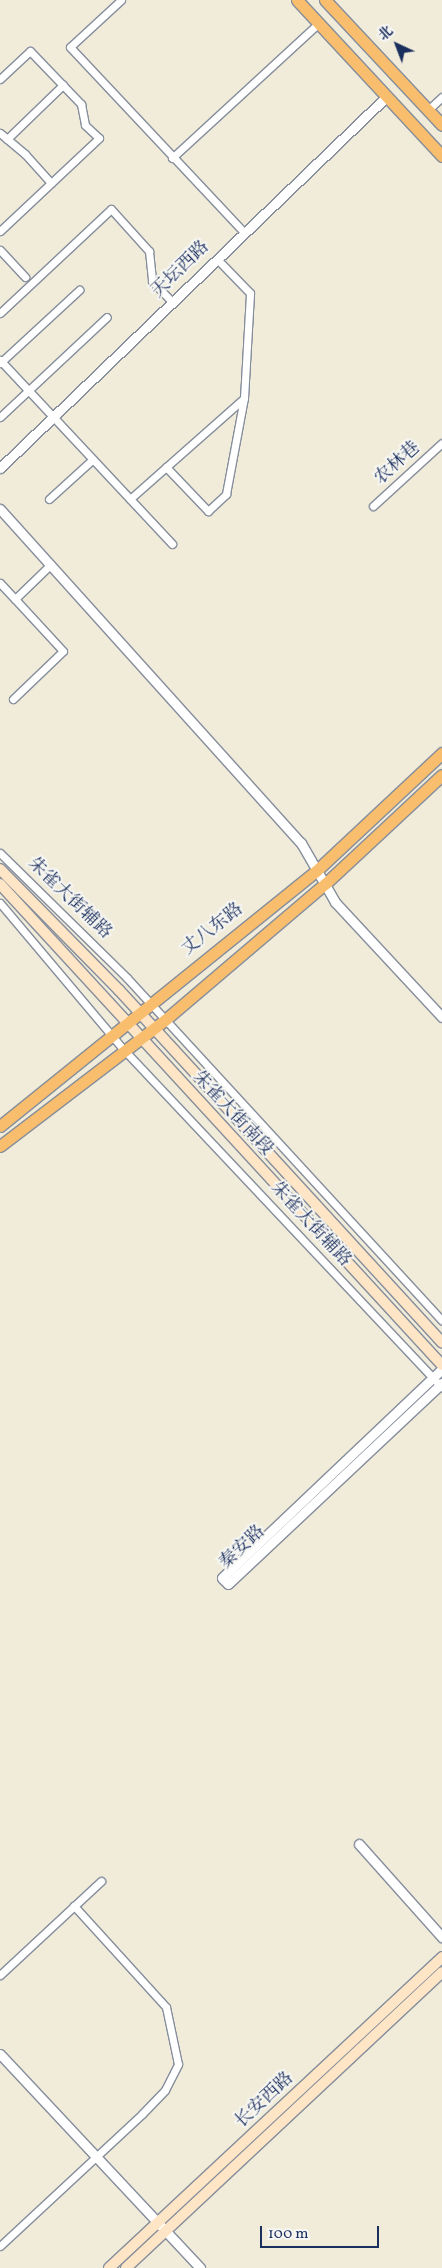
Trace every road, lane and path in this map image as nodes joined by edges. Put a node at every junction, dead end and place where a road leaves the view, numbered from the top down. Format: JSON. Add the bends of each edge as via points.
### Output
{"nodes":[{"id":1,"x":121,"y":0,"type":"edge"},
{"id":2,"x":297,"y":0,"type":"edge"},
{"id":3,"x":325,"y":0,"type":"edge"},
{"id":4,"x":319,"y":24,"type":"junction"},
{"id":5,"x":0,"y":79,"type":"edge"},
{"id":6,"x":63,"y":85,"type":"junction"},
{"id":7,"x":386,"y":97,"type":"junction"},
{"id":8,"x":442,"y":97,"type":"edge"},
{"id":9,"x":428,"y":110,"type":"junction"},
{"id":10,"x":442,"y":125,"type":"edge"},
{"id":11,"x":0,"y":133,"type":"edge"},
{"id":12,"x":7,"y":139,"type":"junction"},
{"id":13,"x":442,"y":156,"type":"edge"},
{"id":14,"x":172,"y":158,"type":"junction"},
{"id":15,"x":51,"y":183,"type":"junction"},
{"id":16,"x":0,"y":232,"type":"edge"},
{"id":17,"x":244,"y":232,"type":"junction"},
{"id":18,"x":0,"y":250,"type":"edge"},
{"id":19,"x":217,"y":259,"type":"junction"},
{"id":20,"x":25,"y":277,"type":"dead end"},
{"id":21,"x":79,"y":290,"type":"dead end"},
{"id":22,"x":172,"y":302,"type":"junction"},
{"id":23,"x":0,"y":313,"type":"edge"},
{"id":24,"x":107,"y":317,"type":"dead end"},
{"id":25,"x":0,"y":362,"type":"edge"},
{"id":26,"x":29,"y":390,"type":"junction"},
{"id":27,"x":244,"y":398,"type":"junction"},
{"id":28,"x":53,"y":416,"type":"junction"},
{"id":29,"x":0,"y":417,"type":"edge"},
{"id":30,"x":442,"y":443,"type":"edge"},
{"id":31,"x":93,"y":459,"type":"junction"},
{"id":32,"x":166,"y":467,"type":"junction"},
{"id":33,"x":0,"y":468,"type":"edge"},
{"id":34,"x":130,"y":499,"type":"junction"},
{"id":35,"x":49,"y":500,"type":"dead end"},
{"id":36,"x":373,"y":506,"type":"dead end"},
{"id":37,"x":0,"y":509,"type":"edge"},
{"id":38,"x":172,"y":544,"type":"dead end"},
{"id":39,"x":51,"y":564,"type":"junction"},
{"id":40,"x":0,"y":582,"type":"edge"},
{"id":41,"x":15,"y":599,"type":"junction"},
{"id":42,"x":13,"y":699,"type":"dead end"},
{"id":43,"x":442,"y":753,"type":"edge"},
{"id":44,"x":442,"y":775,"type":"edge"},
{"id":45,"x":0,"y":853,"type":"edge"},
{"id":46,"x":0,"y":869,"type":"edge"},
{"id":47,"x":316,"y":870,"type":"junction"},
{"id":48,"x":326,"y":883,"type":"junction"},
{"id":49,"x":0,"y":884,"type":"edge"},
{"id":50,"x":0,"y":904,"type":"edge"},
{"id":51,"x":150,"y":1003,"type":"junction"},
{"id":52,"x":138,"y":1012,"type":"junction"},
{"id":53,"x":442,"y":1017,"type":"edge"},
{"id":54,"x":166,"y":1019,"type":"junction"},
{"id":55,"x":127,"y":1022,"type":"junction"},
{"id":56,"x":154,"y":1028,"type":"junction"},
{"id":57,"x":112,"y":1035,"type":"junction"},
{"id":58,"x":140,"y":1038,"type":"junction"},
{"id":59,"x":124,"y":1050,"type":"junction"},
{"id":60,"x":0,"y":1126,"type":"edge"},
{"id":61,"x":0,"y":1146,"type":"edge"},
{"id":62,"x":442,"y":1320,"type":"edge"},
{"id":63,"x":442,"y":1342,"type":"edge"},
{"id":64,"x":442,"y":1365,"type":"edge"},
{"id":65,"x":442,"y":1369,"type":"edge"},
{"id":66,"x":433,"y":1378,"type":"junction"},
{"id":67,"x":441,"y":1385,"type":"edge"},
{"id":68,"x":360,"y":1844,"type":"dead end"},
{"id":69,"x":101,"y":1881,"type":"dead end"},
{"id":70,"x":74,"y":1906,"type":"junction"},
{"id":71,"x":442,"y":1937,"type":"edge"},
{"id":72,"x":442,"y":1957,"type":"edge"},
{"id":73,"x":442,"y":1972,"type":"edge"},
{"id":74,"x":0,"y":1975,"type":"edge"},
{"id":75,"x":0,"y":2054,"type":"edge"},
{"id":76,"x":94,"y":2155,"type":"junction"},
{"id":77,"x":160,"y":2222,"type":"junction"},
{"id":78,"x":166,"y":2231,"type":"junction"},
{"id":79,"x":0,"y":2246,"type":"edge"},
{"id":80,"x":109,"y":2268,"type":"edge"},
{"id":81,"x":126,"y":2268,"type":"edge"},
{"id":82,"x":200,"y":2268,"type":"edge"}],
"edges":[{"from":1,"to":14,"type":"street","via":[[70,47]]},
{"from":2,"to":4,"type":"main road"},
{"from":3,"to":9,"type":"main road"},
{"from":4,"to":7,"type":"main road"},
{"from":4,"to":14,"type":"street"},
{"from":5,"to":6,"type":"street","via":[[30,51]]},
{"from":6,"to":12,"type":"street"},
{"from":6,"to":15,"type":"street","via":[[81,104],[85,125],[99,138]]},
{"from":7,"to":13,"type":"main road"},
{"from":7,"to":17,"type":"street","name":"天坛西路"},
{"from":8,"to":9,"type":"street"},
{"from":9,"to":10,"type":"main road"},
{"from":11,"to":12,"type":"street"},
{"from":12,"to":15,"type":"street"},
{"from":14,"to":17,"type":"street"},
{"from":15,"to":16,"type":"street"},
{"from":17,"to":19,"type":"street","name":"天坛西路"},
{"from":18,"to":20,"type":"street"},
{"from":19,"to":22,"type":"street","name":"天坛西路"},
{"from":19,"to":27,"type":"street","via":[[250,293]]},
{"from":21,"to":25,"type":"street"},
{"from":22,"to":23,"type":"street","via":[[152,281],[149,251],[111,209]]},
{"from":22,"to":28,"type":"street","name":"天坛西路"},
{"from":24,"to":26,"type":"street"},
{"from":25,"to":26,"type":"street"},
{"from":26,"to":28,"type":"street"},
{"from":26,"to":29,"type":"street"},
{"from":27,"to":32,"type":"street"},
{"from":27,"to":32,"type":"street","via":[[226,494],[208,511]]},
{"from":28,"to":31,"type":"street"},
{"from":28,"to":33,"type":"street","name":"天坛西路"},
{"from":30,"to":36,"type":"street","name":"农林巷"},
{"from":31,"to":34,"type":"street"},
{"from":31,"to":35,"type":"street"},
{"from":32,"to":34,"type":"street"},
{"from":34,"to":38,"type":"street"},
{"from":37,"to":39,"type":"street"},
{"from":39,"to":41,"type":"street"},
{"from":39,"to":47,"type":"street","via":[[301,842]]},
{"from":40,"to":41,"type":"street"},
{"from":41,"to":42,"type":"street","via":[[63,651]]},
{"from":43,"to":47,"type":"main road","name":"丈八东路"},
{"from":44,"to":48,"type":"main road","name":"丈八东路"},
{"from":45,"to":51,"type":"street","name":"朱雀大街辅路"},
{"from":46,"to":52,"type":"main road","name":"朱雀大街南段"},
{"from":47,"to":48,"type":"street"},
{"from":47,"to":51,"type":"main road","name":"丈八东路"},
{"from":48,"to":53,"type":"street","via":[[335,902]]},
{"from":48,"to":54,"type":"main road","name":"丈八东路"},
{"from":49,"to":55,"type":"main road","name":"朱雀大街南段"},
{"from":50,"to":57,"type":"street","name":"朱雀大街辅路"},
{"from":51,"to":52,"type":"main road","name":"丈八东路"},
{"from":51,"to":54,"type":"street","name":"朱雀大街辅路"},
{"from":52,"to":55,"type":"main road","name":"丈八东路"},
{"from":52,"to":56,"type":"main road","name":"朱雀大街南段"},
{"from":54,"to":56,"type":"main road","name":"丈八东路"},
{"from":54,"to":62,"type":"street","name":"朱雀大街辅路"},
{"from":55,"to":57,"type":"main road","name":"丈八东路"},
{"from":55,"to":58,"type":"main road","name":"朱雀大街南段"},
{"from":56,"to":58,"type":"main road","name":"丈八东路"},
{"from":56,"to":63,"type":"main road","name":"朱雀大街南段"},
{"from":57,"to":59,"type":"street","name":"朱雀大街辅路"},
{"from":57,"to":60,"type":"main road","name":"丈八东路"},
{"from":58,"to":59,"type":"main road","name":"丈八东路"},
{"from":58,"to":64,"type":"main road","name":"朱雀大街南段"},
{"from":59,"to":61,"type":"main road","name":"丈八东路"},
{"from":59,"to":66,"type":"street","name":"朱雀大街辅路"},
{"from":65,"to":66,"type":"street","name":"秦安路"},
{"from":66,"to":67,"type":"street","name":"朱雀大街辅路"},
{"from":66,"to":67,"type":"street","name":"秦安路","via":[[222,1578],[228,1584]]},
{"from":68,"to":71,"type":"street"},
{"from":69,"to":70,"type":"street"},
{"from":70,"to":74,"type":"street"},
{"from":70,"to":76,"type":"street","via":[[166,2007],[178,2064],[165,2090]]},
{"from":72,"to":77,"type":"main road","name":"长安西路"},
{"from":73,"to":78,"type":"main road","name":"长安西路"},
{"from":75,"to":76,"type":"street"},
{"from":76,"to":77,"type":"street"},
{"from":76,"to":79,"type":"street"},
{"from":77,"to":78,"type":"street"},
{"from":77,"to":80,"type":"main road","name":"长安西路"},
{"from":78,"to":81,"type":"main road","name":"长安西路"},
{"from":78,"to":82,"type":"street"}]}
